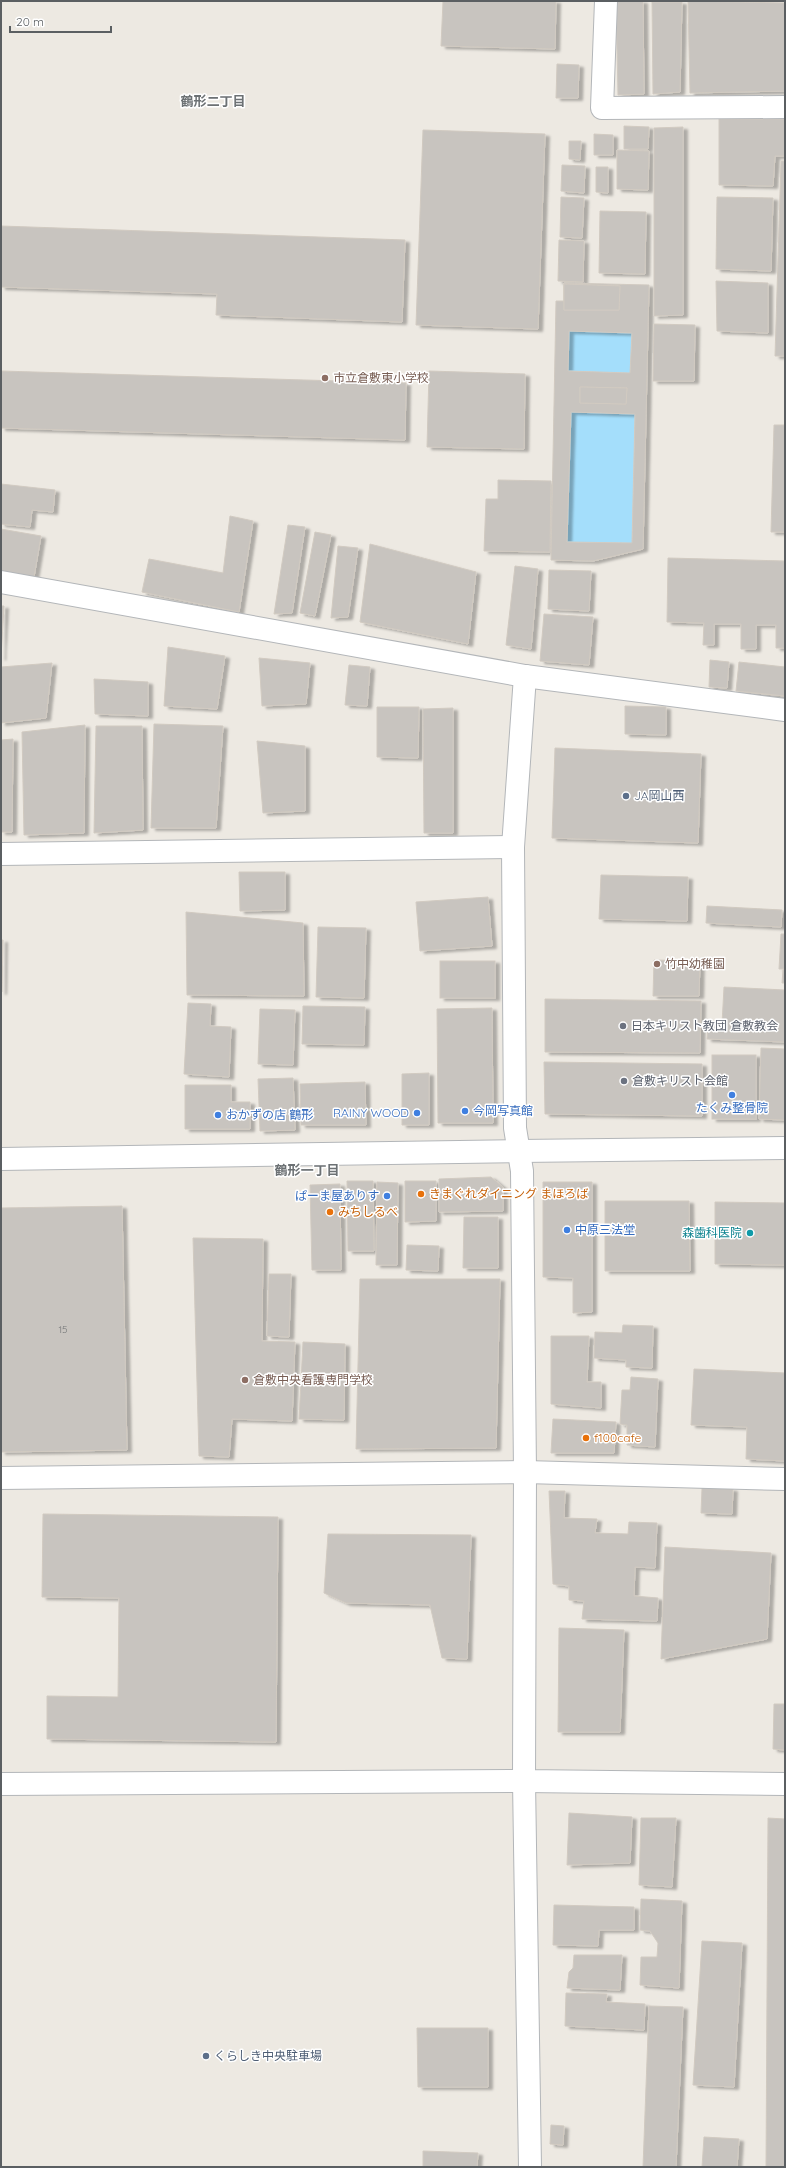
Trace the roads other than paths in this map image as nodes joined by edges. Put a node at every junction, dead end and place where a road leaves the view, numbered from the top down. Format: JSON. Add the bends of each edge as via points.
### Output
{"nodes":[{"id":1,"x":606,"y":1,"type":"edge"},
{"id":2,"x":785,"y":107,"type":"edge"},
{"id":3,"x":1,"y":582,"type":"edge"},
{"id":4,"x":525,"y":676,"type":"junction"},
{"id":5,"x":785,"y":710,"type":"edge"},
{"id":6,"x":513,"y":847,"type":"junction"},
{"id":7,"x":1,"y":854,"type":"edge"},
{"id":8,"x":785,"y":1148,"type":"edge"},
{"id":9,"x":519,"y":1151,"type":"junction"},
{"id":10,"x":1,"y":1159,"type":"edge"},
{"id":11,"x":525,"y":1472,"type":"junction"},
{"id":12,"x":1,"y":1478,"type":"edge"},
{"id":13,"x":785,"y":1479,"type":"edge"},
{"id":14,"x":524,"y":1780,"type":"junction"},
{"id":15,"x":1,"y":1784,"type":"edge"},
{"id":16,"x":785,"y":1784,"type":"edge"},
{"id":17,"x":530,"y":2167,"type":"edge"}],
"edges":[{"from":1,"to":2,"type":"street","via":[[602,108]]},
{"from":3,"to":4,"type":"street"},
{"from":4,"to":5,"type":"street"},
{"from":4,"to":6,"type":"street"},
{"from":6,"to":7,"type":"street"},
{"from":6,"to":9,"type":"street","via":[[515,1128]]},
{"from":8,"to":9,"type":"street"},
{"from":9,"to":10,"type":"street"},
{"from":9,"to":11,"type":"street","via":[[522,1171]]},
{"from":11,"to":12,"type":"street"},
{"from":11,"to":13,"type":"street"},
{"from":11,"to":14,"type":"street"},
{"from":14,"to":15,"type":"street"},
{"from":14,"to":16,"type":"street"},
{"from":14,"to":17,"type":"street"}]}
